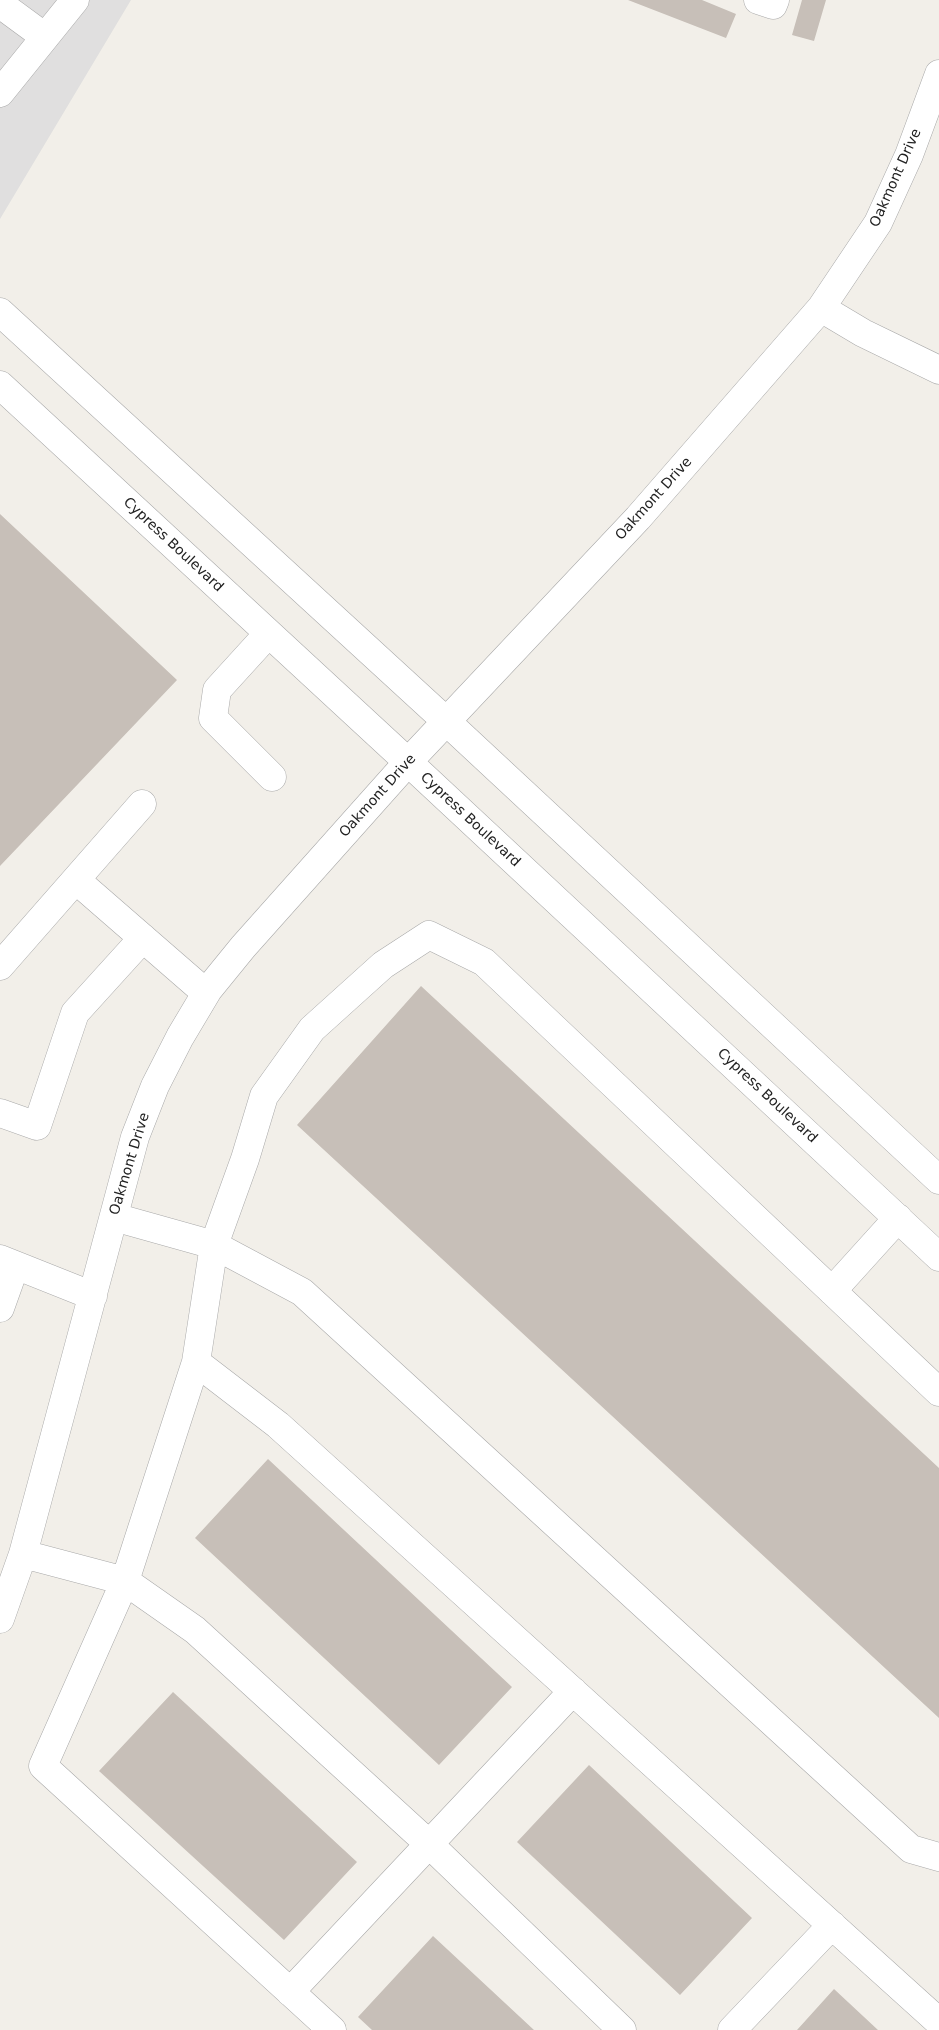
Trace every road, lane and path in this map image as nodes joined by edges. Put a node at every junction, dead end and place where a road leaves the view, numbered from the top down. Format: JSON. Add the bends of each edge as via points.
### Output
{"nodes":[{"id":1,"x":75,"y":0,"type":"edge"},
{"id":2,"x":758,"y":0,"type":"edge"},
{"id":3,"x":775,"y":0,"type":"edge"},
{"id":4,"x":0,"y":4,"type":"edge"},
{"id":5,"x":45,"y":37,"type":"junction"},
{"id":6,"x":939,"y":74,"type":"edge"},
{"id":7,"x":0,"y":93,"type":"edge"},
{"id":8,"x":821,"y":308,"type":"junction"},
{"id":9,"x":0,"y":312,"type":"edge"},
{"id":10,"x":939,"y":370,"type":"edge"},
{"id":11,"x":0,"y":385,"type":"edge"},
{"id":12,"x":268,"y":634,"type":"junction"},
{"id":13,"x":446,"y":722,"type":"junction"},
{"id":14,"x":408,"y":762,"type":"junction"},
{"id":15,"x":272,"y":776,"type":"dead end"},
{"id":16,"x":142,"y":804,"type":"dead end"},
{"id":17,"x":76,"y":880,"type":"junction"},
{"id":18,"x":143,"y":938,"type":"junction"},
{"id":19,"x":0,"y":966,"type":"edge"},
{"id":20,"x":206,"y":993,"type":"junction"},
{"id":21,"x":0,"y":1114,"type":"edge"},
{"id":22,"x":939,"y":1180,"type":"edge"},
{"id":23,"x":114,"y":1217,"type":"junction"},
{"id":24,"x":898,"y":1218,"type":"junction"},
{"id":25,"x":214,"y":1245,"type":"junction"},
{"id":26,"x":939,"y":1257,"type":"edge"},
{"id":27,"x":8,"y":1263,"type":"edge"},
{"id":28,"x":832,"y":1291,"type":"junction"},
{"id":29,"x":93,"y":1296,"type":"junction"},
{"id":30,"x":0,"y":1308,"type":"edge"},
{"id":31,"x":196,"y":1362,"type":"junction"},
{"id":32,"x":939,"y":1392,"type":"edge"},
{"id":33,"x":23,"y":1554,"type":"junction"},
{"id":34,"x":125,"y":1582,"type":"junction"},
{"id":35,"x":0,"y":1618,"type":"edge"},
{"id":36,"x":573,"y":1691,"type":"junction"},
{"id":37,"x":429,"y":1844,"type":"junction"},
{"id":38,"x":939,"y":1857,"type":"edge"},
{"id":39,"x":832,"y":1925,"type":"junction"},
{"id":40,"x":290,"y":1992,"type":"junction"},
{"id":41,"x":939,"y":2022,"type":"edge"},
{"id":42,"x":332,"y":2030,"type":"edge"},
{"id":43,"x":622,"y":2030,"type":"edge"},
{"id":44,"x":732,"y":2030,"type":"edge"}],
"edges":[{"from":1,"to":5,"type":"street"},
{"from":2,"to":3,"type":"street","via":[[773,5]]},
{"from":4,"to":5,"type":"street"},
{"from":5,"to":7,"type":"street"},
{"from":6,"to":8,"type":"street","name":"Oakmont Drive","via":[[909,155],[878,223]]},
{"from":8,"to":10,"type":"street","via":[[863,333]]},
{"from":8,"to":13,"type":"street","name":"Oakmont Drive","via":[[638,518]]},
{"from":9,"to":13,"type":"street"},
{"from":11,"to":12,"type":"street","name":"Cypress Boulevard"},
{"from":12,"to":14,"type":"street","name":"Cypress Boulevard"},
{"from":12,"to":15,"type":"street","via":[[217,690],[213,718]]},
{"from":13,"to":14,"type":"street","name":"Oakmont Drive"},
{"from":13,"to":22,"type":"street"},
{"from":14,"to":20,"type":"street","name":"Oakmont Drive"},
{"from":14,"to":24,"type":"street","name":"Cypress Boulevard"},
{"from":16,"to":17,"type":"street"},
{"from":17,"to":18,"type":"street"},
{"from":17,"to":19,"type":"street"},
{"from":18,"to":20,"type":"street"},
{"from":18,"to":21,"type":"street","via":[[75,1014],[36,1126]]},
{"from":20,"to":23,"type":"street","name":"Oakmont Drive","via":[[155,1086],[135,1137]]},
{"from":23,"to":25,"type":"street"},
{"from":23,"to":29,"type":"street","name":"Oakmont Drive"},
{"from":24,"to":26,"type":"street","name":"Cypress Boulevard"},
{"from":24,"to":28,"type":"street"},
{"from":25,"to":28,"type":"street","via":[[264,1096],[312,1029],[383,965],[429,934],[484,962]]},
{"from":25,"to":31,"type":"street"},
{"from":25,"to":38,"type":"street","via":[[302,1292],[911,1849]]},
{"from":27,"to":29,"type":"street"},
{"from":27,"to":30,"type":"street"},
{"from":28,"to":32,"type":"street"},
{"from":29,"to":33,"type":"street","name":"Oakmont Drive"},
{"from":31,"to":34,"type":"street"},
{"from":31,"to":36,"type":"street","via":[[278,1424]]},
{"from":33,"to":34,"type":"street"},
{"from":33,"to":35,"type":"street","name":"Oakmont Drive"},
{"from":34,"to":37,"type":"street","via":[[195,1630]]},
{"from":34,"to":40,"type":"street","via":[[43,1766]]},
{"from":36,"to":37,"type":"street"},
{"from":36,"to":39,"type":"street"},
{"from":37,"to":40,"type":"street"},
{"from":37,"to":43,"type":"street"},
{"from":39,"to":41,"type":"street"},
{"from":39,"to":44,"type":"street"},
{"from":40,"to":42,"type":"street"}]}
